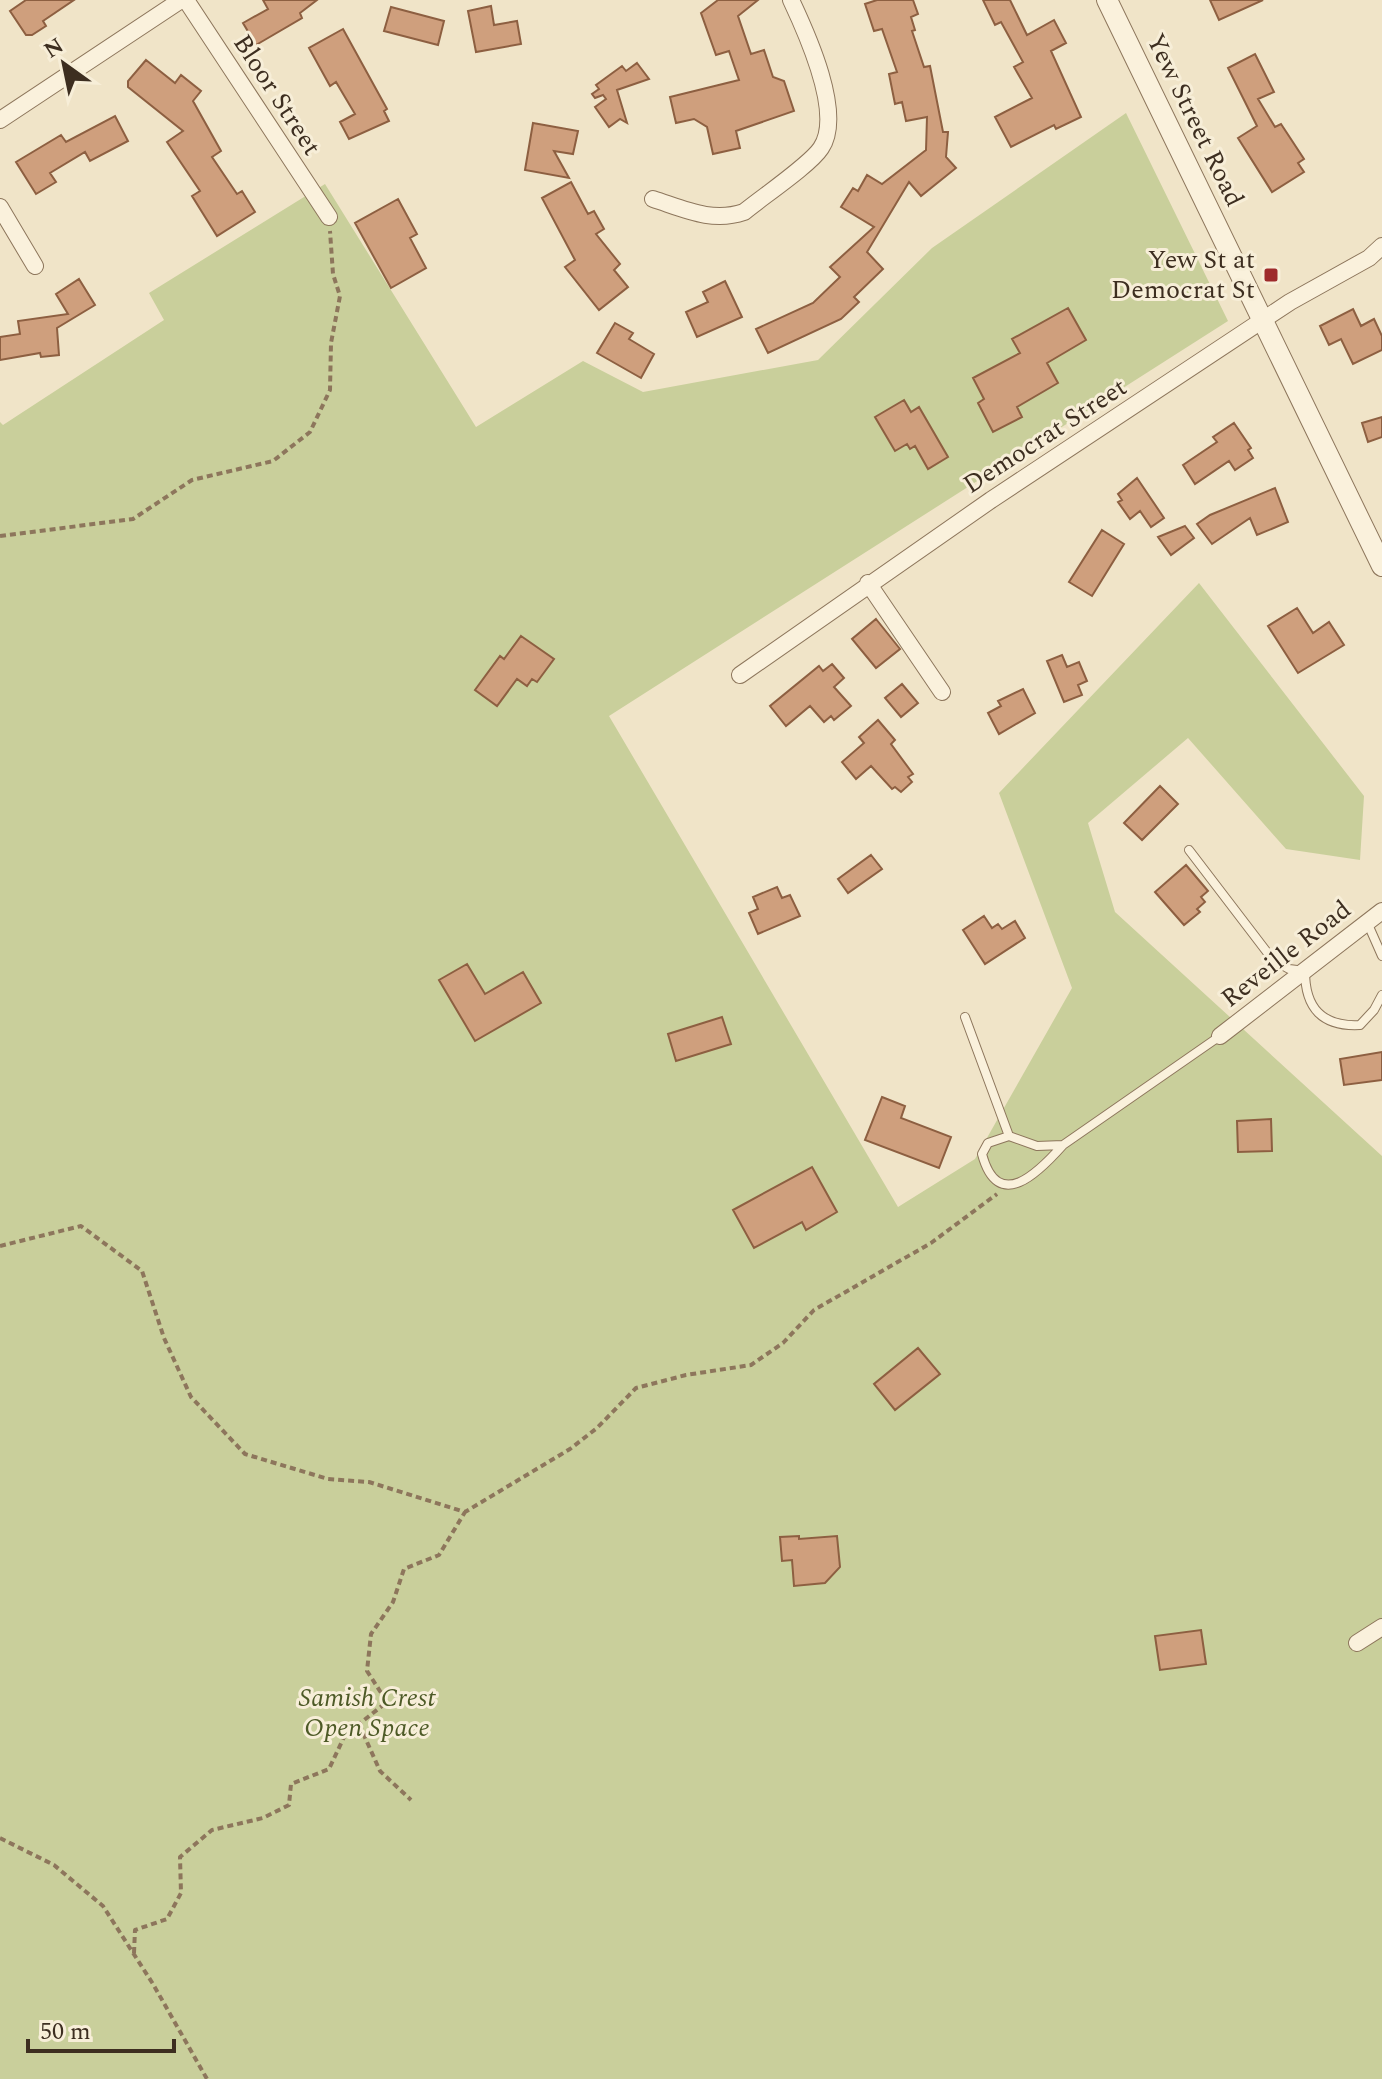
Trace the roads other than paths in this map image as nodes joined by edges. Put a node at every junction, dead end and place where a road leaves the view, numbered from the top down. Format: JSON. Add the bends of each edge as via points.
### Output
{"nodes":[{"id":1,"x":183,"y":0,"type":"edge"},
{"id":2,"x":791,"y":0,"type":"edge"},
{"id":3,"x":1107,"y":0,"type":"edge"},
{"id":4,"x":0,"y":120,"type":"edge"},
{"id":5,"x":653,"y":199,"type":"dead end"},
{"id":6,"x":0,"y":207,"type":"edge"},
{"id":7,"x":329,"y":217,"type":"road end"},
{"id":8,"x":1382,"y":247,"type":"edge"},
{"id":9,"x":35,"y":266,"type":"dead end"},
{"id":10,"x":1264,"y":321,"type":"junction"},
{"id":11,"x":1382,"y":566,"type":"edge"},
{"id":12,"x":868,"y":583,"type":"junction"},
{"id":13,"x":740,"y":675,"type":"dead end"},
{"id":14,"x":942,"y":692,"type":"dead end"},
{"id":15,"x":1189,"y":850,"type":"dead end"},
{"id":16,"x":1382,"y":911,"type":"edge"},
{"id":17,"x":1367,"y":922,"type":"junction"},
{"id":18,"x":1382,"y":956,"type":"edge"},
{"id":19,"x":1305,"y":971,"type":"junction"},
{"id":20,"x":1382,"y":995,"type":"edge"},
{"id":21,"x":965,"y":1017,"type":"dead end"},
{"id":22,"x":1220,"y":1036,"type":"joint"},
{"id":23,"x":1009,"y":1136,"type":"junction"},
{"id":24,"x":1063,"y":1145,"type":"junction"},
{"id":25,"x":1382,"y":1627,"type":"edge"},
{"id":26,"x":1357,"y":1643,"type":"dead end"}],
"edges":[{"from":1,"to":4,"type":"street"},
{"from":1,"to":7,"type":"street","name":"Bloor Street"},
{"from":2,"to":5,"type":"street","via":[[826,99],[829,126],[821,149],[744,212],[732,216],[717,219]]},
{"from":3,"to":10,"type":"street","name":"Yew Street Road"},
{"from":6,"to":9,"type":"street"},
{"from":8,"to":10,"type":"street","name":"Democrat Street"},
{"from":10,"to":11,"type":"street","name":"Yew Street Road"},
{"from":10,"to":12,"type":"street","name":"Democrat Street"},
{"from":12,"to":13,"type":"street","name":"Democrat Street"},
{"from":12,"to":14,"type":"street"},
{"from":15,"to":19,"type":"lane","via":[[1273,960]]},
{"from":16,"to":17,"type":"street","name":"Reveille Road"},
{"from":17,"to":18,"type":"lane"},
{"from":17,"to":19,"type":"street","name":"Reveille Road"},
{"from":19,"to":20,"type":"lane","via":[[1310,1005],[1339,1026],[1360,1025]]},
{"from":19,"to":22,"type":"street","name":"Reveille Road"},
{"from":21,"to":23,"type":"lane"},
{"from":22,"to":24,"type":"lane"},
{"from":23,"to":24,"type":"lane","via":[[1037,1146]]},
{"from":23,"to":24,"type":"lane","via":[[988,1143],[982,1154],[986,1169],[1008,1184],[1024,1183],[1037,1174]]},
{"from":25,"to":26,"type":"street"}]}
